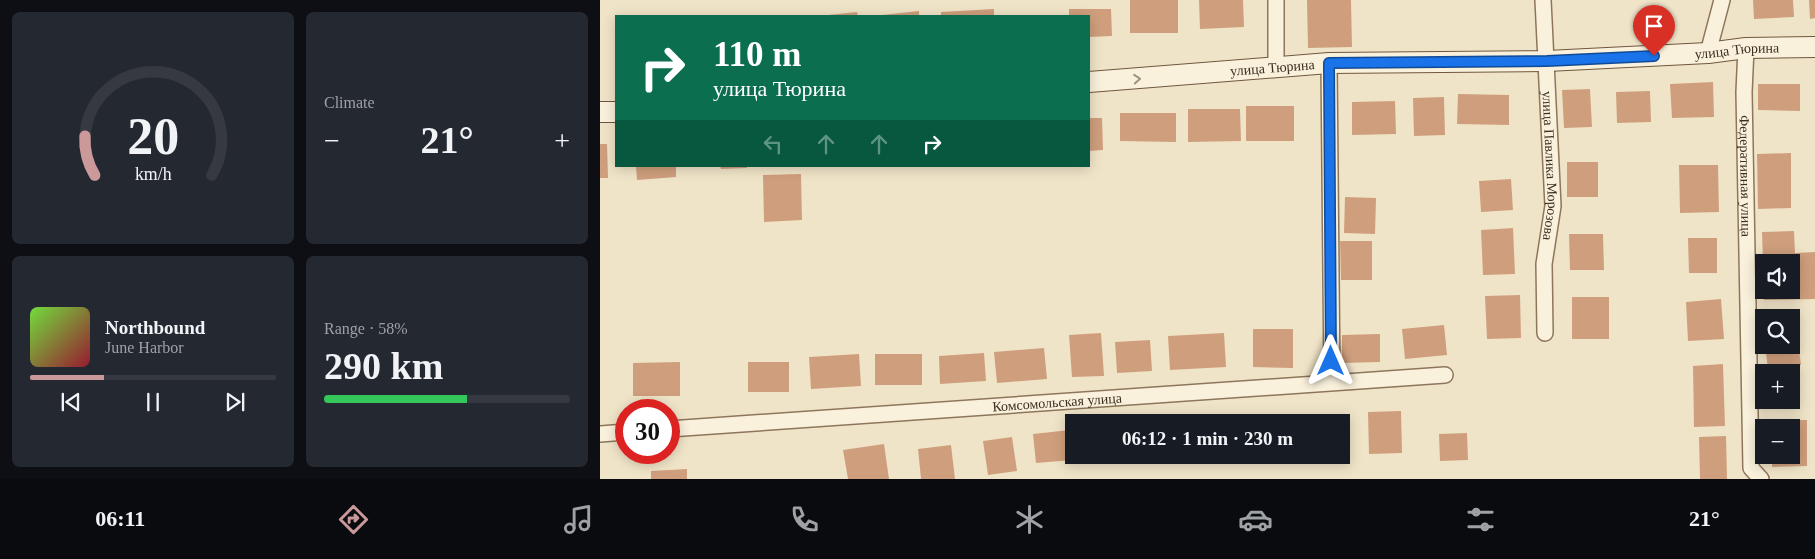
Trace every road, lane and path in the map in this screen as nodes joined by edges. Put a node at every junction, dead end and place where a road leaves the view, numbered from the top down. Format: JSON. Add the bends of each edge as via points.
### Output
{"nodes":[{"id":1,"x":1276,"y":0,"type":"edge"},
{"id":2,"x":1543,"y":0,"type":"edge"},
{"id":3,"x":1722,"y":0,"type":"edge"},
{"id":4,"x":1815,"y":47,"type":"edge"},
{"id":5,"x":1746,"y":48,"type":"junction"},
{"id":6,"x":1708,"y":53,"type":"junction"},
{"id":7,"x":1547,"y":61,"type":"junction"},
{"id":8,"x":1329,"y":63,"type":"junction"},
{"id":9,"x":1276,"y":69,"type":"junction"},
{"id":10,"x":1090,"y":82,"type":"edge"},
{"id":11,"x":600,"y":112,"type":"edge"},
{"id":12,"x":615,"y":112,"type":"edge"},
{"id":13,"x":1545,"y":333,"type":"dead end"},
{"id":14,"x":1445,"y":375,"type":"dead end"},
{"id":15,"x":1332,"y":381,"type":"junction"},
{"id":16,"x":680,"y":428,"type":"edge"},
{"id":17,"x":615,"y":433,"type":"edge"},
{"id":18,"x":600,"y":434,"type":"edge"},
{"id":19,"x":1761,"y":479,"type":"edge"}],
"edges":[{"from":1,"to":9,"type":"street"},
{"from":2,"to":7,"type":"street","name":"улица Павлика Морозова"},
{"from":3,"to":6,"type":"street"},
{"from":4,"to":5,"type":"street","name":"улица Тюрина"},
{"from":5,"to":6,"type":"street","name":"улица Тюрина"},
{"from":5,"to":19,"type":"street","name":"Федеративная улица","via":[[1744,92],[1751,468]]},
{"from":6,"to":7,"type":"street","name":"улица Тюрина"},
{"from":7,"to":8,"type":"street","name":"улица Тюрина"},
{"from":7,"to":13,"type":"street","name":"улица Павлика Морозова","via":[[1553,206],[1544,264]]},
{"from":8,"to":9,"type":"street","name":"улица Тюрина"},
{"from":8,"to":15,"type":"street"},
{"from":10,"to":9,"type":"street","name":"улица Тюрина","one_way":true},
{"from":11,"to":12,"type":"street"},
{"from":14,"to":15,"type":"street","name":"Комсомольская улица"},
{"from":15,"to":16,"type":"street","name":"Комсомольская улица"},
{"from":17,"to":18,"type":"street"}]}
